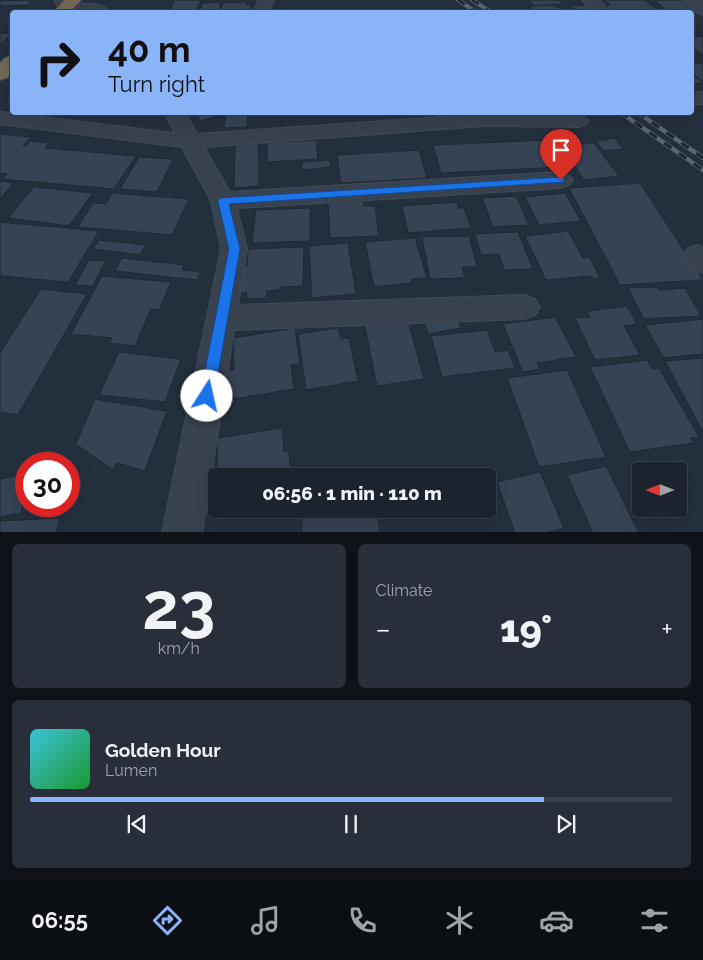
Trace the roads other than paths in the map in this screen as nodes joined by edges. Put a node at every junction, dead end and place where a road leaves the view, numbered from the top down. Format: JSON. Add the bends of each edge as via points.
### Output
{"nodes":[{"id":1,"x":590,"y":0,"type":"edge"},
{"id":2,"x":691,"y":0,"type":"edge"},
{"id":3,"x":66,"y":5,"type":"edge"},
{"id":4,"x":98,"y":10,"type":"edge"},
{"id":5,"x":600,"y":10,"type":"edge"},
{"id":6,"x":703,"y":10,"type":"edge"},
{"id":7,"x":10,"y":64,"type":"edge"},
{"id":8,"x":0,"y":74,"type":"edge"},
{"id":9,"x":176,"y":115,"type":"edge"},
{"id":10,"x":0,"y":118,"type":"edge"},
{"id":11,"x":578,"y":121,"type":"dead end"},
{"id":12,"x":190,"y":141,"type":"junction"},
{"id":13,"x":561,"y":180,"type":"dead end"},
{"id":14,"x":223,"y":201,"type":"junction"},
{"id":15,"x":525,"y":306,"type":"dead end"},
{"id":16,"x":222,"y":318,"type":"junction"},
{"id":17,"x":182,"y":532,"type":"edge"}],
"edges":[{"from":1,"to":5,"type":"street"},
{"from":2,"to":6,"type":"street"},
{"from":3,"to":4,"type":"street"},
{"from":7,"to":8,"type":"highway"},
{"from":9,"to":12,"type":"street"},
{"from":10,"to":12,"type":"street"},
{"from":11,"to":12,"type":"street","via":[[484,120]]},
{"from":12,"to":14,"type":"street"},
{"from":13,"to":14,"type":"street"},
{"from":14,"to":16,"type":"street","via":[[234,249]]},
{"from":15,"to":16,"type":"street"},
{"from":16,"to":17,"type":"street"}]}
